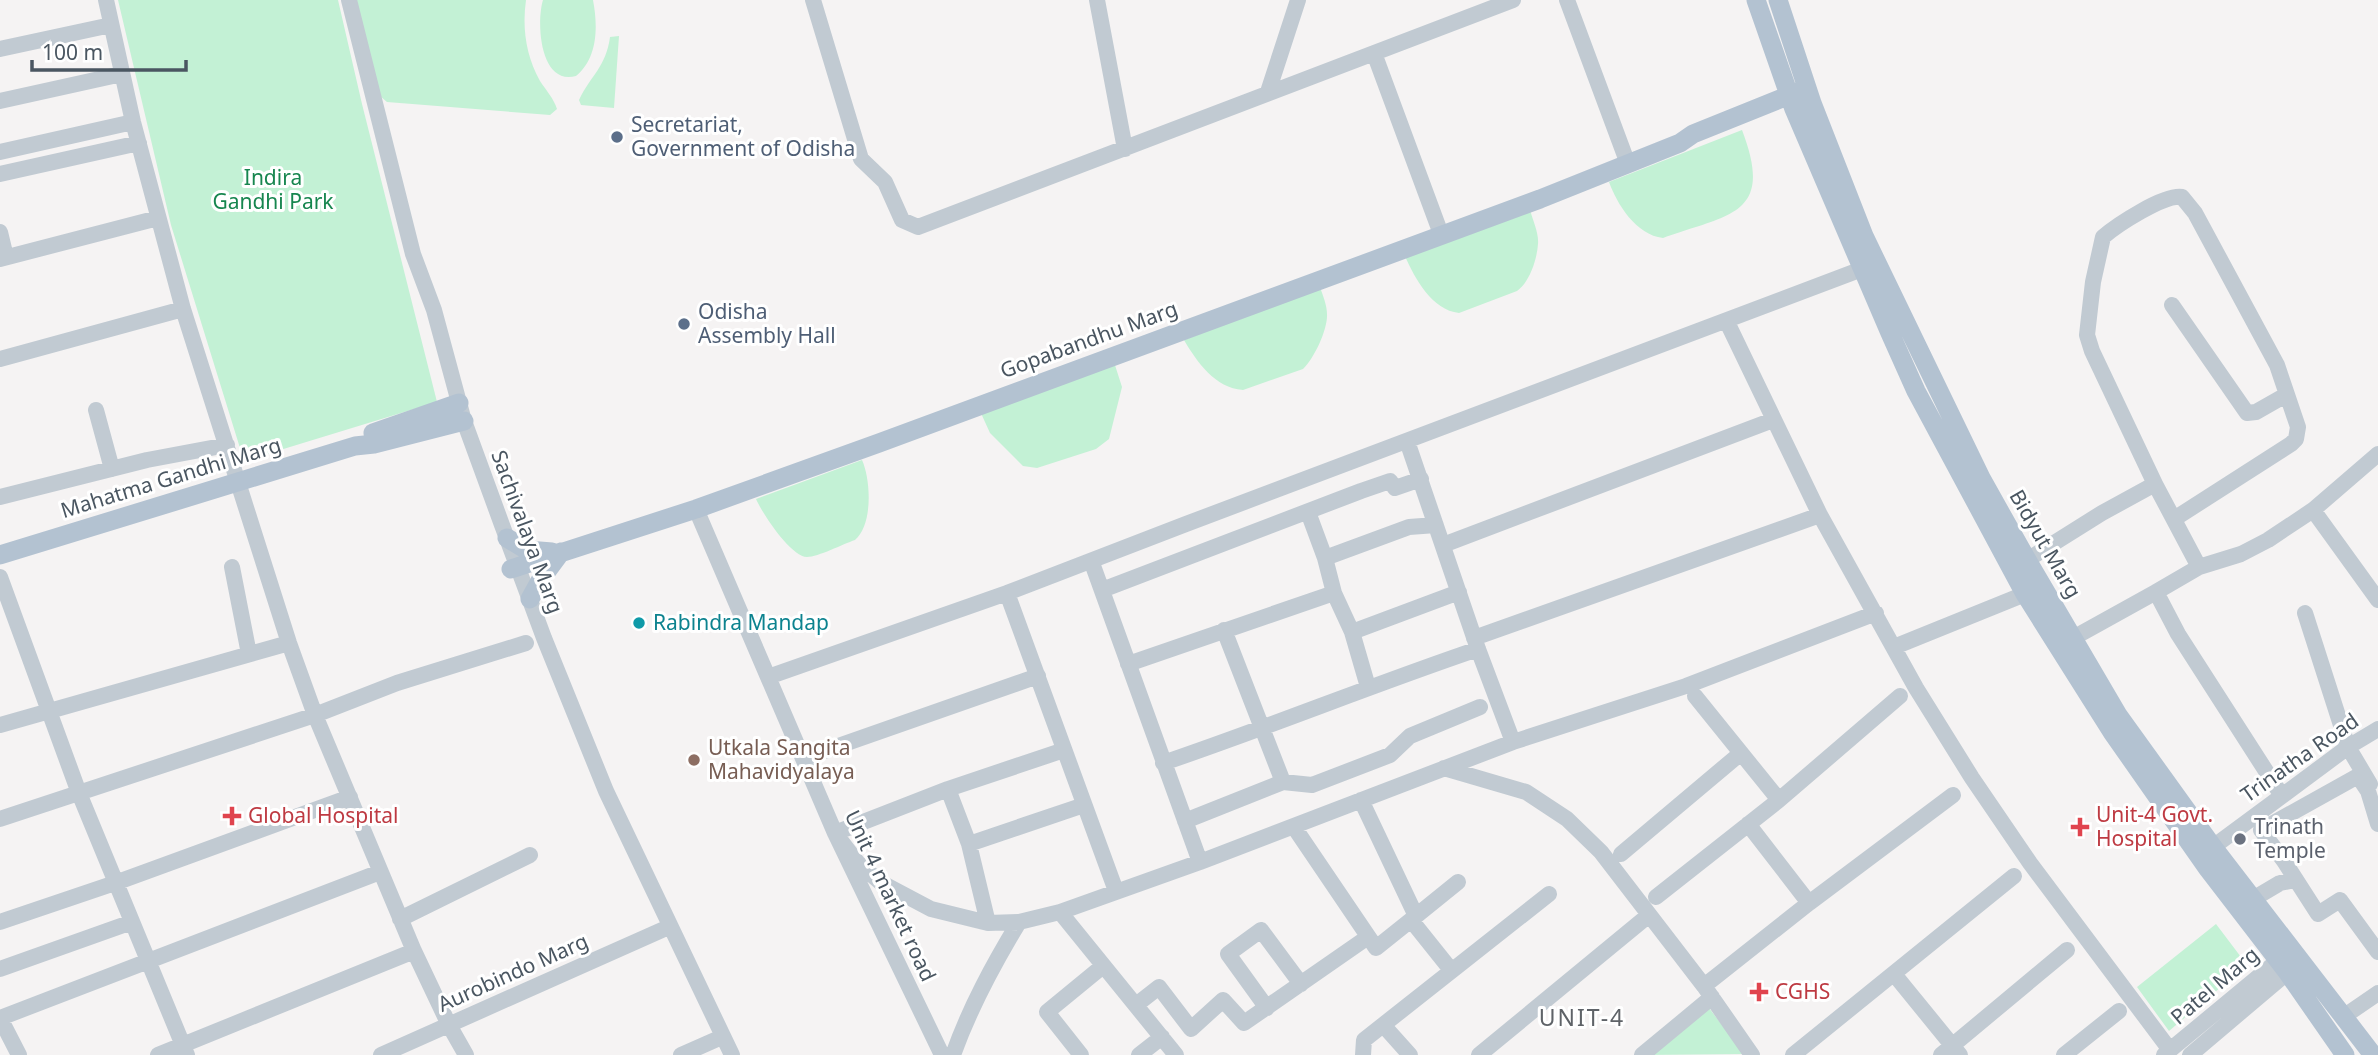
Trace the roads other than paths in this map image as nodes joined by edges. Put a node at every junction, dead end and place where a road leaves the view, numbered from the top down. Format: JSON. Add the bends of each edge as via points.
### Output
{"nodes":[{"id":1,"x":106,"y":0,"type":"edge"},
{"id":2,"x":343,"y":0,"type":"edge"},
{"id":3,"x":349,"y":0,"type":"edge"},
{"id":4,"x":813,"y":0,"type":"edge"},
{"id":5,"x":1097,"y":0,"type":"edge"},
{"id":6,"x":1298,"y":0,"type":"edge"},
{"id":7,"x":1513,"y":0,"type":"edge"},
{"id":8,"x":1567,"y":0,"type":"edge"},
{"id":9,"x":1756,"y":0,"type":"edge"},
{"id":10,"x":1778,"y":0,"type":"edge"},
{"id":11,"x":111,"y":25,"type":"junction"},
{"id":12,"x":0,"y":49,"type":"edge"},
{"id":13,"x":1374,"y":53,"type":"junction"},
{"id":14,"x":122,"y":74,"type":"junction"},
{"id":15,"x":1268,"y":92,"type":"junction"},
{"id":16,"x":1801,"y":99,"type":"junction"},
{"id":17,"x":0,"y":101,"type":"edge"},
{"id":18,"x":133,"y":122,"type":"junction"},
{"id":19,"x":139,"y":143,"type":"junction"},
{"id":20,"x":1125,"y":149,"type":"junction"},
{"id":21,"x":0,"y":152,"type":"edge"},
{"id":22,"x":1628,"y":164,"type":"junction"},
{"id":23,"x":0,"y":174,"type":"edge"},
{"id":24,"x":158,"y":218,"type":"junction"},
{"id":25,"x":0,"y":232,"type":"edge"},
{"id":26,"x":1441,"y":234,"type":"junction"},
{"id":27,"x":3,"y":258,"type":"edge"},
{"id":28,"x":1862,"y":269,"type":"junction"},
{"id":29,"x":2172,"y":305,"type":"dead end"},
{"id":30,"x":183,"y":309,"type":"junction"},
{"id":31,"x":1727,"y":322,"type":"junction"},
{"id":32,"x":0,"y":359,"type":"edge"},
{"id":33,"x":1925,"y":387,"type":"junction"},
{"id":34,"x":2286,"y":394,"type":"junction"},
{"id":35,"x":96,"y":410,"type":"dead end"},
{"id":36,"x":457,"y":414,"type":"junction"},
{"id":37,"x":1773,"y":420,"type":"junction"},
{"id":38,"x":1407,"y":441,"type":"junction"},
{"id":39,"x":227,"y":445,"type":"junction"},
{"id":40,"x":2378,"y":454,"type":"edge"},
{"id":41,"x":112,"y":469,"type":"junction"},
{"id":42,"x":1420,"y":479,"type":"junction"},
{"id":43,"x":239,"y":481,"type":"junction"},
{"id":44,"x":2155,"y":484,"type":"junction"},
{"id":45,"x":0,"y":497,"type":"edge"},
{"id":46,"x":696,"y":509,"type":"junction"},
{"id":47,"x":2313,"y":510,"type":"junction"},
{"id":48,"x":1308,"y":512,"type":"junction"},
{"id":49,"x":1820,"y":515,"type":"junction"},
{"id":50,"x":2174,"y":519,"type":"junction"},
{"id":51,"x":1436,"y":525,"type":"junction"},
{"id":52,"x":507,"y":538,"type":"junction"},
{"id":53,"x":1443,"y":545,"type":"junction"},
{"id":54,"x":561,"y":552,"type":"junction"},
{"id":55,"x":0,"y":555,"type":"edge"},
{"id":56,"x":1325,"y":558,"type":"junction"},
{"id":57,"x":2027,"y":560,"type":"junction"},
{"id":58,"x":1091,"y":563,"type":"junction"},
{"id":59,"x":232,"y":567,"type":"dead end"},
{"id":60,"x":514,"y":567,"type":"junction"},
{"id":61,"x":2199,"y":567,"type":"junction"},
{"id":62,"x":1,"y":584,"type":"edge"},
{"id":63,"x":1102,"y":590,"type":"junction"},
{"id":64,"x":1459,"y":592,"type":"junction"},
{"id":65,"x":2156,"y":592,"type":"junction"},
{"id":66,"x":1007,"y":593,"type":"junction"},
{"id":67,"x":1334,"y":593,"type":"junction"},
{"id":68,"x":2025,"y":594,"type":"junction"},
{"id":69,"x":530,"y":598,"type":"junction"},
{"id":70,"x":2378,"y":600,"type":"edge"},
{"id":71,"x":1876,"y":613,"type":"junction"},
{"id":72,"x":2305,"y":613,"type":"dead end"},
{"id":73,"x":1224,"y":630,"type":"junction"},
{"id":74,"x":1352,"y":632,"type":"junction"},
{"id":75,"x":2073,"y":638,"type":"junction"},
{"id":76,"x":289,"y":643,"type":"junction"},
{"id":77,"x":526,"y":643,"type":"dead end"},
{"id":78,"x":1476,"y":644,"type":"junction"},
{"id":79,"x":1894,"y":647,"type":"junction"},
{"id":80,"x":249,"y":654,"type":"junction"},
{"id":81,"x":1128,"y":664,"type":"junction"},
{"id":82,"x":1038,"y":676,"type":"junction"},
{"id":83,"x":768,"y":677,"type":"junction"},
{"id":84,"x":1368,"y":687,"type":"junction"},
{"id":85,"x":1695,"y":696,"type":"dead end"},
{"id":86,"x":1900,"y":696,"type":"dead end"},
{"id":87,"x":1480,"y":707,"type":"dead end"},
{"id":88,"x":47,"y":711,"type":"junction"},
{"id":89,"x":315,"y":715,"type":"junction"},
{"id":90,"x":0,"y":724,"type":"edge"},
{"id":91,"x":1262,"y":729,"type":"junction"},
{"id":92,"x":2378,"y":729,"type":"edge"},
{"id":93,"x":1513,"y":742,"type":"junction"},
{"id":94,"x":2348,"y":747,"type":"junction"},
{"id":95,"x":1065,"y":750,"type":"junction"},
{"id":96,"x":1741,"y":753,"type":"junction"},
{"id":97,"x":804,"y":758,"type":"junction"},
{"id":98,"x":1163,"y":763,"type":"junction"},
{"id":99,"x":1444,"y":768,"type":"junction"},
{"id":100,"x":1283,"y":782,"type":"junction"},
{"id":101,"x":948,"y":789,"type":"junction"},
{"id":102,"x":79,"y":793,"type":"junction"},
{"id":103,"x":1953,"y":795,"type":"dead end"},
{"id":104,"x":2282,"y":796,"type":"junction"},
{"id":105,"x":350,"y":797,"type":"junction"},
{"id":106,"x":2378,"y":798,"type":"edge"},
{"id":107,"x":1361,"y":800,"type":"junction"},
{"id":108,"x":1779,"y":800,"type":"junction"},
{"id":109,"x":1084,"y":805,"type":"junction"},
{"id":110,"x":1,"y":815,"type":"edge"},
{"id":111,"x":1185,"y":821,"type":"junction"},
{"id":112,"x":1748,"y":824,"type":"junction"},
{"id":113,"x":2378,"y":824,"type":"edge"},
{"id":114,"x":1294,"y":827,"type":"junction"},
{"id":115,"x":835,"y":833,"type":"junction"},
{"id":116,"x":969,"y":844,"type":"junction"},
{"id":117,"x":2213,"y":847,"type":"junction"},
{"id":118,"x":1621,"y":854,"type":"dead end"},
{"id":119,"x":530,"y":855,"type":"dead end"},
{"id":120,"x":1200,"y":862,"type":"junction"},
{"id":121,"x":380,"y":872,"type":"junction"},
{"id":122,"x":2014,"y":876,"type":"dead end"},
{"id":123,"x":2295,"y":880,"type":"junction"},
{"id":124,"x":1458,"y":882,"type":"dead end"},
{"id":125,"x":115,"y":883,"type":"junction"},
{"id":126,"x":1116,"y":891,"type":"junction"},
{"id":127,"x":1549,"y":894,"type":"dead end"},
{"id":128,"x":1656,"y":897,"type":"dead end"},
{"id":129,"x":2253,"y":900,"type":"junction"},
{"id":130,"x":1809,"y":903,"type":"junction"},
{"id":131,"x":1060,"y":912,"type":"junction"},
{"id":132,"x":1649,"y":915,"type":"junction"},
{"id":133,"x":1414,"y":918,"type":"junction"},
{"id":134,"x":400,"y":919,"type":"junction"},
{"id":135,"x":0,"y":922,"type":"edge"},
{"id":136,"x":132,"y":922,"type":"junction"},
{"id":137,"x":1019,"y":922,"type":"junction"},
{"id":138,"x":988,"y":923,"type":"junction"},
{"id":139,"x":663,"y":930,"type":"junction"},
{"id":140,"x":1367,"y":937,"type":"junction"},
{"id":141,"x":2067,"y":950,"type":"dead end"},
{"id":142,"x":414,"y":951,"type":"junction"},
{"id":143,"x":2378,"y":952,"type":"edge"},
{"id":144,"x":2290,"y":961,"type":"junction"},
{"id":145,"x":149,"y":962,"type":"junction"},
{"id":146,"x":1103,"y":965,"type":"junction"},
{"id":147,"x":0,"y":969,"type":"edge"},
{"id":148,"x":1451,"y":970,"type":"junction"},
{"id":149,"x":1894,"y":974,"type":"junction"},
{"id":150,"x":1301,"y":984,"type":"junction"},
{"id":151,"x":1708,"y":992,"type":"junction"},
{"id":152,"x":2378,"y":993,"type":"edge"},
{"id":153,"x":1136,"y":1005,"type":"junction"},
{"id":154,"x":1267,"y":1008,"type":"junction"},
{"id":155,"x":2119,"y":1011,"type":"dead end"},
{"id":156,"x":2343,"y":1017,"type":"junction"},
{"id":157,"x":0,"y":1018,"type":"edge"},
{"id":158,"x":449,"y":1025,"type":"junction"},
{"id":159,"x":1384,"y":1026,"type":"junction"},
{"id":160,"x":1162,"y":1037,"type":"junction"},
{"id":161,"x":719,"y":1048,"type":"edge"},
{"id":162,"x":184,"y":1050,"type":"edge"},
{"id":163,"x":1951,"y":1052,"type":"edge"},
{"id":164,"x":2167,"y":1053,"type":"edge"},
{"id":165,"x":19,"y":1055,"type":"edge"},
{"id":166,"x":158,"y":1055,"type":"edge"},
{"id":167,"x":381,"y":1055,"type":"edge"},
{"id":168,"x":466,"y":1055,"type":"edge"},
{"id":169,"x":681,"y":1055,"type":"edge"},
{"id":170,"x":732,"y":1055,"type":"edge"},
{"id":171,"x":942,"y":1055,"type":"edge"},
{"id":172,"x":953,"y":1055,"type":"edge"},
{"id":173,"x":1081,"y":1055,"type":"edge"},
{"id":174,"x":1139,"y":1055,"type":"edge"},
{"id":175,"x":1176,"y":1055,"type":"edge"},
{"id":176,"x":1363,"y":1055,"type":"edge"},
{"id":177,"x":1410,"y":1055,"type":"edge"},
{"id":178,"x":1479,"y":1055,"type":"edge"},
{"id":179,"x":1642,"y":1055,"type":"edge"},
{"id":180,"x":1752,"y":1055,"type":"edge"},
{"id":181,"x":1793,"y":1055,"type":"edge"},
{"id":182,"x":2064,"y":1055,"type":"edge"},
{"id":183,"x":2190,"y":1055,"type":"edge"},
{"id":184,"x":2345,"y":1055,"type":"edge"},
{"id":185,"x":2373,"y":1055,"type":"edge"}],
"edges":[{"from":1,"to":11,"type":"street"},
{"from":2,"to":36,"type":"street","name":"Sachivalaya Marg","via":[[359,72]]},
{"from":3,"to":36,"type":"street","name":"Sachivalaya Marg","via":[[410,244],[434,310]]},
{"from":4,"to":20,"type":"street","via":[[861,159],[885,182],[902,220],[918,227]]},
{"from":5,"to":20,"type":"street"},
{"from":6,"to":15,"type":"street"},
{"from":7,"to":13,"type":"street"},
{"from":8,"to":22,"type":"street"},
{"from":9,"to":16,"type":"main road","name":"Bidyut Marg"},
{"from":10,"to":16,"type":"main road","name":"Bidyut Marg"},
{"from":11,"to":12,"type":"street"},
{"from":11,"to":14,"type":"street"},
{"from":13,"to":15,"type":"street"},
{"from":13,"to":26,"type":"street"},
{"from":14,"to":17,"type":"street"},
{"from":14,"to":18,"type":"street"},
{"from":15,"to":20,"type":"street"},
{"from":16,"to":22,"type":"main road","name":"Gopabandhu Marg","via":[[1693,134]]},
{"from":16,"to":28,"type":"main road","name":"Bidyut Marg"},
{"from":16,"to":33,"type":"main road","name":"Bidyut Marg","via":[[1864,236]]},
{"from":18,"to":19,"type":"street"},
{"from":18,"to":21,"type":"street"},
{"from":19,"to":23,"type":"street"},
{"from":19,"to":24,"type":"street"},
{"from":22,"to":26,"type":"main road","name":"Gopabandhu Marg"},
{"from":24,"to":27,"type":"street"},
{"from":24,"to":30,"type":"street"},
{"from":25,"to":27,"type":"street"},
{"from":26,"to":46,"type":"main road","name":"Gopabandhu Marg"},
{"from":28,"to":31,"type":"street"},
{"from":28,"to":33,"type":"main road","name":"Bidyut Marg"},
{"from":29,"to":34,"type":"street","via":[[2247,413]]},
{"from":30,"to":32,"type":"street"},
{"from":30,"to":39,"type":"street"},
{"from":31,"to":37,"type":"street"},
{"from":31,"to":38,"type":"street"},
{"from":33,"to":57,"type":"main road","name":"Bidyut Marg"},
{"from":33,"to":68,"type":"main road","name":"Bidyut Marg"},
{"from":34,"to":44,"type":"street","via":[[2277,365],[2182,197],[2175,196],[2108,232],[2100,242],[2087,335]]},
{"from":34,"to":50,"type":"street","via":[[2298,428],[2296,439]]},
{"from":35,"to":41,"type":"street"},
{"from":36,"to":43,"type":"main road","name":"Mahatma Gandhi Marg","via":[[374,444]]},
{"from":36,"to":52,"type":"street","name":"Sachivalaya Marg"},
{"from":36,"to":60,"type":"street","name":"Sachivalaya Marg"},
{"from":37,"to":49,"type":"street"},
{"from":37,"to":53,"type":"street"},
{"from":38,"to":42,"type":"street"},
{"from":38,"to":58,"type":"street"},
{"from":39,"to":41,"type":"street"},
{"from":39,"to":43,"type":"street"},
{"from":40,"to":47,"type":"street"},
{"from":41,"to":45,"type":"street"},
{"from":42,"to":48,"type":"street","via":[[1395,488],[1390,481]]},
{"from":42,"to":51,"type":"street"},
{"from":43,"to":55,"type":"main road","name":"Mahatma Gandhi Marg"},
{"from":43,"to":76,"type":"street"},
{"from":44,"to":50,"type":"street"},
{"from":44,"to":57,"type":"street"},
{"from":46,"to":54,"type":"main road","name":"Gopabandhu Marg"},
{"from":46,"to":83,"type":"street","name":"Unit 4 market road"},
{"from":47,"to":61,"type":"street","via":[[2254,548]]},
{"from":47,"to":70,"type":"street"},
{"from":48,"to":56,"type":"street"},
{"from":48,"to":63,"type":"street"},
{"from":49,"to":71,"type":"street"},
{"from":49,"to":78,"type":"street"},
{"from":50,"to":61,"type":"street"},
{"from":51,"to":53,"type":"street"},
{"from":51,"to":56,"type":"street","via":[[1409,527]]},
{"from":52,"to":54,"type":"main road","via":[[527,550]]},
{"from":52,"to":60,"type":"street","name":"Sachivalaya Marg"},
{"from":53,"to":64,"type":"street"},
{"from":54,"to":60,"type":"main road","name":"Gopabandhu Marg"},
{"from":54,"to":69,"type":"main road"},
{"from":56,"to":67,"type":"street"},
{"from":57,"to":75,"type":"main road","name":"Bidyut Marg"},
{"from":58,"to":63,"type":"street"},
{"from":58,"to":66,"type":"street"},
{"from":59,"to":80,"type":"street"},
{"from":60,"to":69,"type":"street","name":"Sachivalaya Marg"},
{"from":60,"to":139,"type":"street","name":"Sachivalaya Marg","via":[[535,640],[598,796]]},
{"from":61,"to":65,"type":"street"},
{"from":62,"to":88,"type":"street"},
{"from":63,"to":81,"type":"street"},
{"from":64,"to":74,"type":"street"},
{"from":64,"to":78,"type":"street"},
{"from":65,"to":75,"type":"street"},
{"from":65,"to":104,"type":"street"},
{"from":66,"to":82,"type":"street"},
{"from":66,"to":83,"type":"street"},
{"from":67,"to":73,"type":"street"},
{"from":67,"to":74,"type":"street"},
{"from":68,"to":79,"type":"street"},
{"from":68,"to":144,"type":"main road","name":"Bidyut Marg","via":[[2112,732],[2208,869]]},
{"from":69,"to":170,"type":"street","name":"Sachivalaya Marg","via":[[606,791]]},
{"from":71,"to":79,"type":"street"},
{"from":71,"to":93,"type":"street","via":[[1686,686]]},
{"from":72,"to":94,"type":"street"},
{"from":73,"to":81,"type":"street"},
{"from":73,"to":91,"type":"street"},
{"from":74,"to":84,"type":"street"},
{"from":75,"to":117,"type":"main road","name":"Bidyut Marg","via":[[2118,715]]},
{"from":76,"to":80,"type":"street"},
{"from":76,"to":89,"type":"street"},
{"from":77,"to":89,"type":"street","via":[[397,683]]},
{"from":78,"to":84,"type":"street"},
{"from":78,"to":93,"type":"street"},
{"from":79,"to":164,"type":"street","via":[[1972,778]]},
{"from":80,"to":88,"type":"street"},
{"from":81,"to":98,"type":"street"},
{"from":82,"to":95,"type":"street"},
{"from":82,"to":97,"type":"street"},
{"from":83,"to":97,"type":"street","name":"Unit 4 market road"},
{"from":84,"to":91,"type":"street"},
{"from":85,"to":96,"type":"street"},
{"from":86,"to":108,"type":"street"},
{"from":87,"to":100,"type":"street","via":[[1410,736],[1390,755],[1312,785]]},
{"from":88,"to":90,"type":"street"},
{"from":88,"to":102,"type":"street"},
{"from":89,"to":102,"type":"street"},
{"from":89,"to":105,"type":"street"},
{"from":91,"to":98,"type":"street"},
{"from":91,"to":100,"type":"street"},
{"from":92,"to":94,"type":"street","name":"Trinatha Road"},
{"from":93,"to":99,"type":"street"},
{"from":94,"to":104,"type":"street","name":"Trinatha Road"},
{"from":94,"to":106,"type":"street"},
{"from":95,"to":101,"type":"street"},
{"from":95,"to":109,"type":"street"},
{"from":96,"to":108,"type":"street"},
{"from":96,"to":118,"type":"street"},
{"from":97,"to":115,"type":"street","name":"Unit 4 market road"},
{"from":98,"to":111,"type":"street"},
{"from":99,"to":107,"type":"street"},
{"from":99,"to":132,"type":"street","via":[[1526,792],[1567,818],[1601,852]]},
{"from":100,"to":111,"type":"street"},
{"from":101,"to":115,"type":"street"},
{"from":101,"to":116,"type":"street"},
{"from":102,"to":110,"type":"street"},
{"from":102,"to":125,"type":"street"},
{"from":103,"to":130,"type":"street"},
{"from":104,"to":117,"type":"street","name":"Trinatha Road"},
{"from":105,"to":121,"type":"street"},
{"from":105,"to":125,"type":"street"},
{"from":107,"to":114,"type":"street"},
{"from":107,"to":133,"type":"street"},
{"from":108,"to":112,"type":"street"},
{"from":109,"to":116,"type":"street"},
{"from":109,"to":126,"type":"street"},
{"from":111,"to":120,"type":"street"},
{"from":112,"to":128,"type":"street"},
{"from":112,"to":130,"type":"street"},
{"from":113,"to":123,"type":"street","via":[[2358,776],[2262,830]]},
{"from":114,"to":120,"type":"street"},
{"from":114,"to":140,"type":"street"},
{"from":115,"to":138,"type":"street","via":[[880,882],[931,909]]},
{"from":115,"to":171,"type":"street","name":"Unit 4 market road"},
{"from":116,"to":138,"type":"street"},
{"from":117,"to":129,"type":"main road","name":"Bidyut Marg"},
{"from":119,"to":134,"type":"street"},
{"from":120,"to":126,"type":"street"},
{"from":121,"to":134,"type":"street"},
{"from":121,"to":145,"type":"street"},
{"from":122,"to":149,"type":"street"},
{"from":123,"to":129,"type":"street","via":[[2280,883]]},
{"from":123,"to":143,"type":"street","via":[[2318,914],[2340,900]]},
{"from":124,"to":133,"type":"street"},
{"from":125,"to":135,"type":"street"},
{"from":125,"to":136,"type":"street"},
{"from":126,"to":131,"type":"street"},
{"from":127,"to":148,"type":"street"},
{"from":129,"to":144,"type":"main road","name":"Bidyut Marg"},
{"from":130,"to":151,"type":"street"},
{"from":131,"to":137,"type":"street"},
{"from":131,"to":146,"type":"street"},
{"from":132,"to":151,"type":"street"},
{"from":132,"to":178,"type":"street"},
{"from":133,"to":140,"type":"street","via":[[1376,948]]},
{"from":133,"to":148,"type":"street"},
{"from":134,"to":142,"type":"street"},
{"from":136,"to":145,"type":"street"},
{"from":136,"to":147,"type":"street"},
{"from":137,"to":138,"type":"street"},
{"from":137,"to":172,"type":"street","via":[[985,979]]},
{"from":139,"to":158,"type":"street","name":"Aurobindo Marg"},
{"from":139,"to":161,"type":"street","name":"Sachivalaya Marg"},
{"from":140,"to":150,"type":"street"},
{"from":141,"to":163,"type":"street"},
{"from":142,"to":158,"type":"street"},
{"from":142,"to":162,"type":"street"},
{"from":144,"to":156,"type":"main road","name":"Bidyut Marg"},
{"from":144,"to":164,"type":"street","name":"Patel Marg"},
{"from":144,"to":183,"type":"street","name":"Patel Marg"},
{"from":144,"to":184,"type":"main road","name":"Bidyut Marg"},
{"from":145,"to":157,"type":"street"},
{"from":145,"to":162,"type":"street"},
{"from":146,"to":153,"type":"street"},
{"from":146,"to":173,"type":"street","via":[[1047,1012]]},
{"from":148,"to":159,"type":"street"},
{"from":149,"to":163,"type":"street"},
{"from":149,"to":181,"type":"street"},
{"from":150,"to":154,"type":"street"},
{"from":150,"to":154,"type":"street","via":[[1261,930],[1228,954]]},
{"from":151,"to":179,"type":"street"},
{"from":151,"to":180,"type":"street"},
{"from":152,"to":156,"type":"street"},
{"from":153,"to":154,"type":"street","via":[[1159,987],[1191,1029],[1223,1000],[1244,1023]]},
{"from":153,"to":160,"type":"street"},
{"from":155,"to":182,"type":"street"},
{"from":156,"to":185,"type":"main road","name":"Bidyut Marg"},
{"from":157,"to":165,"type":"street"},
{"from":158,"to":167,"type":"street","name":"Aurobindo Marg"},
{"from":158,"to":168,"type":"street"},
{"from":159,"to":176,"type":"street","via":[[1364,1040]]},
{"from":159,"to":177,"type":"street"},
{"from":160,"to":174,"type":"street"},
{"from":160,"to":175,"type":"street"},
{"from":161,"to":169,"type":"street"},
{"from":162,"to":166,"type":"street"}]}
